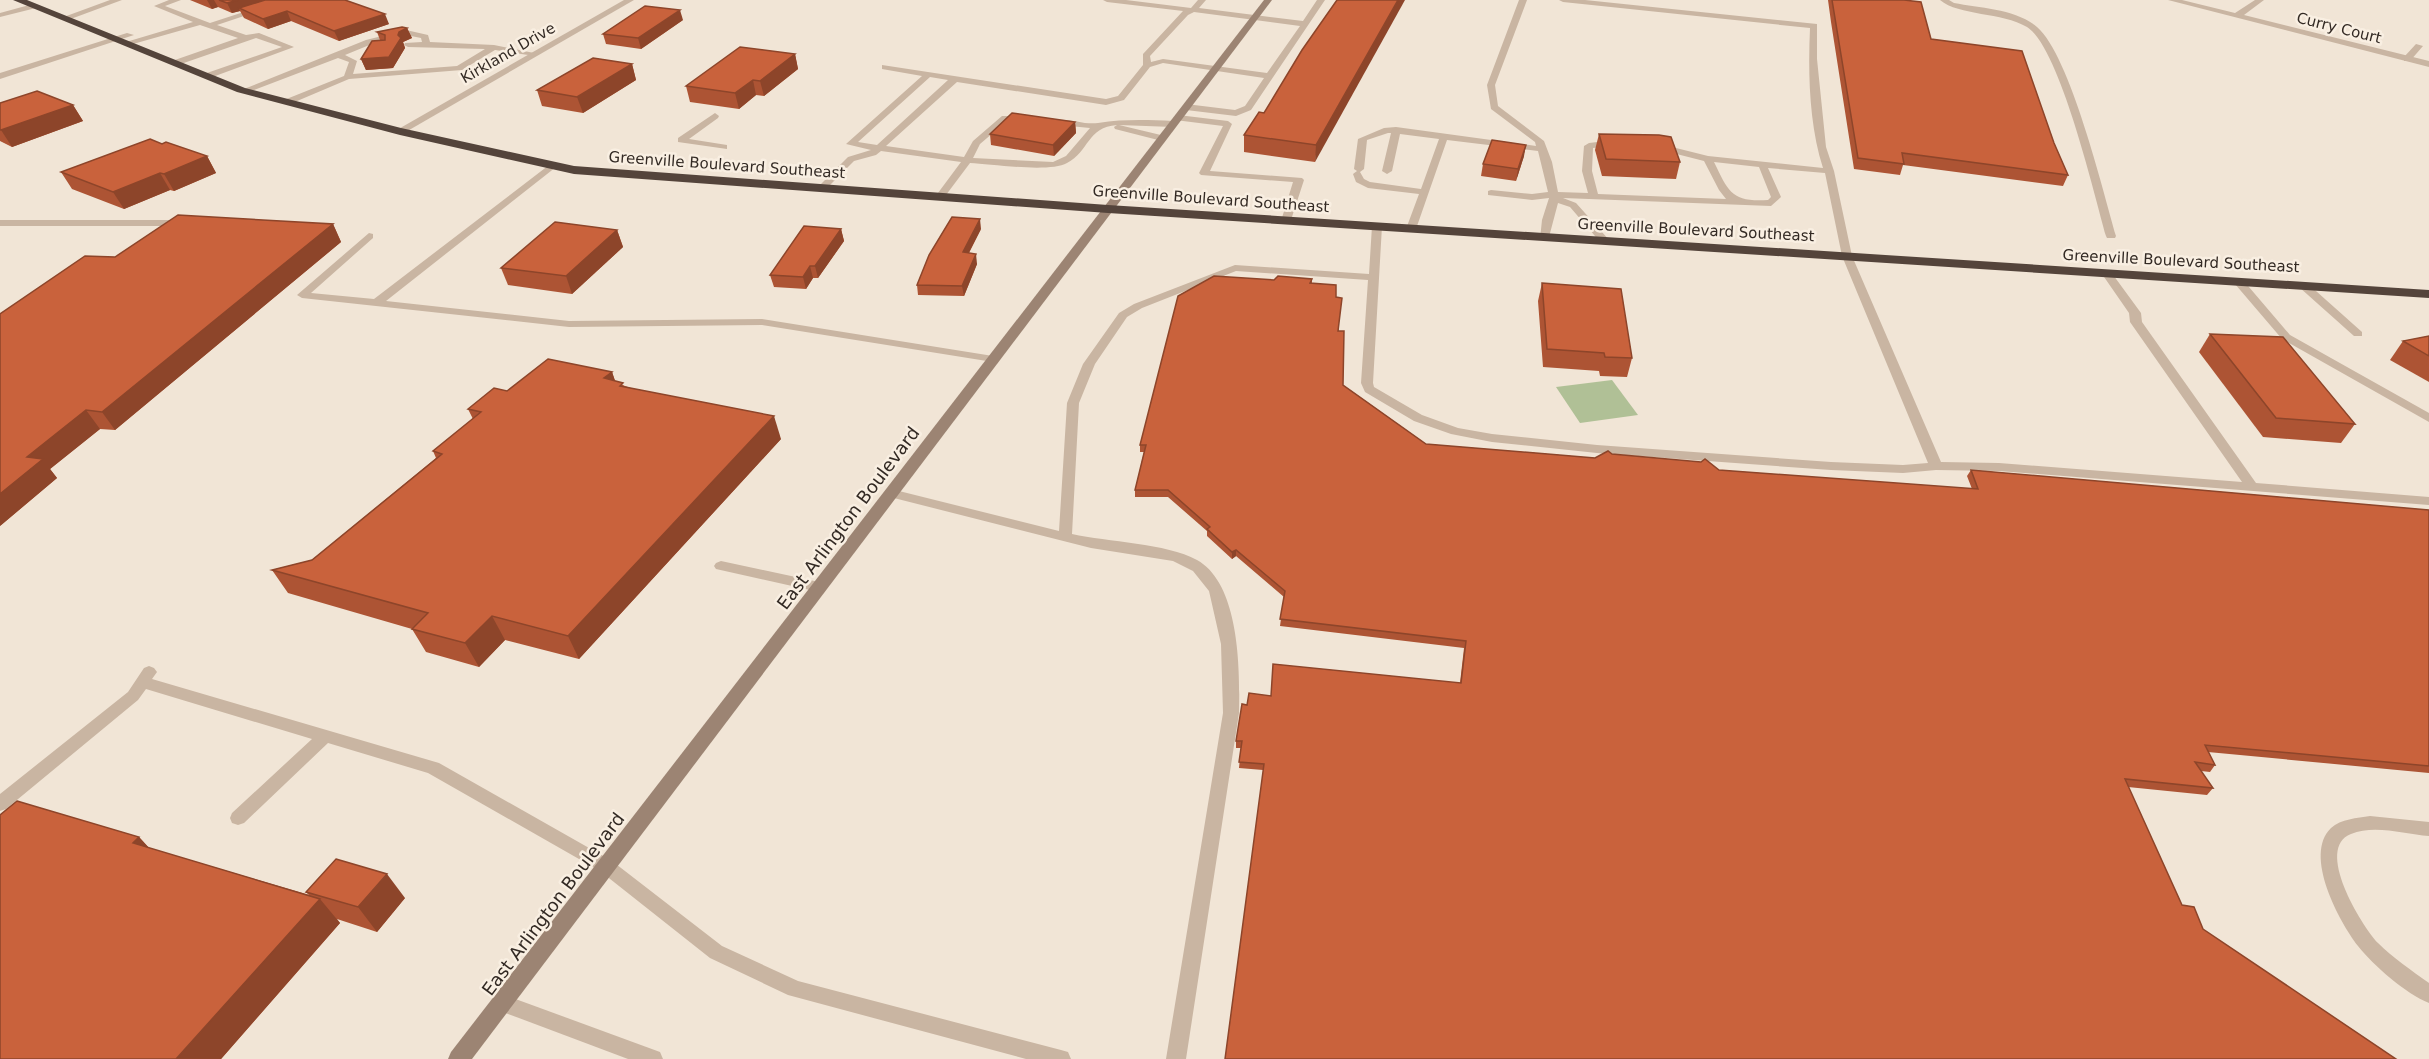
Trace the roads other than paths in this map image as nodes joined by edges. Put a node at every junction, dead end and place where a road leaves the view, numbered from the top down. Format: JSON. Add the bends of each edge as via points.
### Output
{"nodes":[{"id":1,"x":118,"y":0,"type":"edge"},
{"id":2,"x":177,"y":0,"type":"edge"},
{"id":3,"x":288,"y":0,"type":"edge"},
{"id":4,"x":612,"y":0,"type":"edge"},
{"id":5,"x":1107,"y":0,"type":"edge"},
{"id":6,"x":1202,"y":0,"type":"edge"},
{"id":7,"x":1268,"y":0,"type":"edge"},
{"id":8,"x":1321,"y":0,"type":"edge"},
{"id":9,"x":1522,"y":0,"type":"edge"},
{"id":10,"x":1563,"y":0,"type":"edge"},
{"id":11,"x":1944,"y":0,"type":"edge"},
{"id":12,"x":2172,"y":0,"type":"edge"},
{"id":13,"x":2260,"y":0,"type":"edge"},
{"id":14,"x":628,"y":1,"type":"edge"},
{"id":15,"x":26,"y":3,"type":"edge"},
{"id":16,"x":1193,"y":10,"type":"junction"},
{"id":17,"x":0,"y":13,"type":"edge"},
{"id":18,"x":2237,"y":16,"type":"junction"},
{"id":19,"x":188,"y":17,"type":"junction"},
{"id":20,"x":1255,"y":17,"type":"junction"},
{"id":21,"x":65,"y":18,"type":"junction"},
{"id":22,"x":200,"y":22,"type":"junction"},
{"id":23,"x":1304,"y":24,"type":"junction"},
{"id":24,"x":211,"y":25,"type":"junction"},
{"id":25,"x":246,"y":38,"type":"junction"},
{"id":26,"x":426,"y":40,"type":"junction"},
{"id":27,"x":123,"y":42,"type":"junction"},
{"id":28,"x":364,"y":42,"type":"junction"},
{"id":29,"x":410,"y":42,"type":"dead end"},
{"id":30,"x":2419,"y":46,"type":"dead end"},
{"id":31,"x":494,"y":47,"type":"junction"},
{"id":32,"x":350,"y":49,"type":"junction"},
{"id":33,"x":338,"y":54,"type":"junction"},
{"id":34,"x":535,"y":54,"type":"junction"},
{"id":35,"x":2407,"y":59,"type":"junction"},
{"id":36,"x":175,"y":63,"type":"junction"},
{"id":37,"x":1147,"y":64,"type":"junction"},
{"id":38,"x":2429,"y":64,"type":"edge"},
{"id":39,"x":885,"y":67,"type":"dead end"},
{"id":40,"x":1216,"y":68,"type":"junction"},
{"id":41,"x":928,"y":75,"type":"junction"},
{"id":42,"x":0,"y":76,"type":"edge"},
{"id":43,"x":207,"y":76,"type":"junction"},
{"id":44,"x":1269,"y":76,"type":"junction"},
{"id":45,"x":348,"y":77,"type":"junction"},
{"id":46,"x":955,"y":79,"type":"junction"},
{"id":47,"x":243,"y":91,"type":"junction"},
{"id":48,"x":287,"y":102,"type":"junction"},
{"id":49,"x":715,"y":116,"type":"dead end"},
{"id":50,"x":1179,"y":116,"type":"junction"},
{"id":51,"x":1030,"y":119,"type":"edge"},
{"id":52,"x":1053,"y":122,"type":"edge"},
{"id":53,"x":1103,"y":125,"type":"junction"},
{"id":54,"x":1396,"y":130,"type":"junction"},
{"id":55,"x":400,"y":131,"type":"junction"},
{"id":56,"x":1444,"y":137,"type":"junction"},
{"id":57,"x":1162,"y":138,"type":"junction"},
{"id":58,"x":1628,"y":144,"type":"edge"},
{"id":59,"x":1649,"y":144,"type":"edge"},
{"id":60,"x":724,"y":147,"type":"dead end"},
{"id":61,"x":878,"y":148,"type":"junction"},
{"id":62,"x":1542,"y":149,"type":"junction"},
{"id":63,"x":1708,"y":159,"type":"junction"},
{"id":64,"x":967,"y":160,"type":"junction"},
{"id":65,"x":553,"y":165,"type":"junction"},
{"id":66,"x":1763,"y":166,"type":"junction"},
{"id":67,"x":1829,"y":171,"type":"junction"},
{"id":68,"x":822,"y":188,"type":"junction"},
{"id":69,"x":1390,"y":189,"type":"junction"},
{"id":70,"x":1424,"y":192,"type":"junction"},
{"id":71,"x":1491,"y":193,"type":"dead end"},
{"id":72,"x":940,"y":197,"type":"junction"},
{"id":73,"x":1553,"y":197,"type":"junction"},
{"id":74,"x":1594,"y":197,"type":"junction"},
{"id":75,"x":1736,"y":202,"type":"junction"},
{"id":76,"x":1108,"y":209,"type":"junction"},
{"id":77,"x":1286,"y":221,"type":"junction"},
{"id":78,"x":0,"y":223,"type":"edge"},
{"id":79,"x":1377,"y":226,"type":"junction"},
{"id":80,"x":1411,"y":229,"type":"junction"},
{"id":81,"x":170,"y":233,"type":"edge"},
{"id":82,"x":2111,"y":236,"type":"dead end"},
{"id":83,"x":369,"y":237,"type":"dead end"},
{"id":84,"x":1544,"y":237,"type":"junction"},
{"id":85,"x":1605,"y":241,"type":"junction"},
{"id":86,"x":1847,"y":255,"type":"junction"},
{"id":87,"x":2107,"y":274,"type":"junction"},
{"id":88,"x":1373,"y":277,"type":"junction"},
{"id":89,"x":2239,"y":282,"type":"junction"},
{"id":90,"x":2303,"y":285,"type":"junction"},
{"id":91,"x":2429,"y":294,"type":"edge"},
{"id":92,"x":376,"y":303,"type":"junction"},
{"id":93,"x":2358,"y":334,"type":"dead end"},
{"id":94,"x":993,"y":358,"type":"junction"},
{"id":95,"x":2429,"y":418,"type":"edge"},
{"id":96,"x":1936,"y":466,"type":"junction"},
{"id":97,"x":2252,"y":487,"type":"junction"},
{"id":98,"x":891,"y":493,"type":"junction"},
{"id":99,"x":2429,"y":501,"type":"edge"},
{"id":100,"x":1065,"y":537,"type":"junction"},
{"id":101,"x":721,"y":566,"type":"dead end"},
{"id":102,"x":819,"y":587,"type":"junction"},
{"id":103,"x":325,"y":736,"type":"junction"},
{"id":104,"x":0,"y":804,"type":"edge"},
{"id":105,"x":238,"y":818,"type":"dead end"},
{"id":106,"x":2429,"y":829,"type":"edge"},
{"id":107,"x":606,"y":866,"type":"junction"},
{"id":108,"x":2429,"y":994,"type":"edge"},
{"id":109,"x":501,"y":1003,"type":"junction"},
{"id":110,"x":459,"y":1059,"type":"edge"},
{"id":111,"x":653,"y":1059,"type":"edge"},
{"id":112,"x":1060,"y":1059,"type":"edge"},
{"id":113,"x":1176,"y":1059,"type":"edge"}],
"edges":[{"from":1,"to":21,"type":"street"},
{"from":2,"to":19,"type":"lane","via":[[158,6]]},
{"from":3,"to":24,"type":"lane"},
{"from":4,"to":14,"type":"street"},
{"from":5,"to":16,"type":"lane"},
{"from":6,"to":16,"type":"lane"},
{"from":7,"to":20,"type":"main road","name":"East Arlington Boulevard"},
{"from":8,"to":23,"type":"lane"},
{"from":9,"to":62,"type":"lane","via":[[1491,85],[1494,107],[1539,141]]},
{"from":10,"to":67,"type":"lane","via":[[1814,26],[1821,147]]},
{"from":11,"to":82,"type":"lane","via":[[2023,21],[2038,31],[2059,69]]},
{"from":12,"to":18,"type":"street","name":"Curry Court"},
{"from":13,"to":18,"type":"street"},
{"from":14,"to":34,"type":"street","name":"Kirkland Drive"},
{"from":15,"to":17,"type":"lane"},
{"from":15,"to":21,"type":"highway","name":"Greenville Boulevard Southeast"},
{"from":16,"to":20,"type":"lane"},
{"from":16,"to":37,"type":"lane","via":[[1185,13],[1146,56]]},
{"from":18,"to":35,"type":"street","name":"Curry Court"},
{"from":19,"to":22,"type":"lane"},
{"from":19,"to":27,"type":"lane"},
{"from":20,"to":23,"type":"lane"},
{"from":20,"to":40,"type":"main road","name":"East Arlington Boulevard"},
{"from":21,"to":27,"type":"highway","name":"Greenville Boulevard Southeast"},
{"from":22,"to":24,"type":"lane"},
{"from":22,"to":27,"type":"lane"},
{"from":23,"to":44,"type":"lane"},
{"from":24,"to":25,"type":"lane"},
{"from":25,"to":36,"type":"lane"},
{"from":25,"to":43,"type":"lane","via":[[256,35],[290,47]]},
{"from":26,"to":28,"type":"lane","via":[[419,33],[377,36]]},
{"from":26,"to":29,"type":"lane"},
{"from":26,"to":31,"type":"lane"},
{"from":27,"to":36,"type":"highway","name":"Greenville Boulevard Southeast"},
{"from":27,"to":42,"type":"lane"},
{"from":28,"to":32,"type":"lane"},
{"from":28,"to":32,"type":"lane","via":[[386,44]]},
{"from":30,"to":35,"type":"lane"},
{"from":31,"to":34,"type":"lane"},
{"from":31,"to":45,"type":"lane","via":[[459,68]]},
{"from":32,"to":33,"type":"lane"},
{"from":33,"to":45,"type":"lane","via":[[353,61]]},
{"from":33,"to":47,"type":"lane"},
{"from":34,"to":55,"type":"street","name":"Kirkland Drive"},
{"from":35,"to":38,"type":"street","name":"Curry Court"},
{"from":36,"to":43,"type":"highway","name":"Greenville Boulevard Southeast"},
{"from":37,"to":40,"type":"lane","via":[[1163,61]]},
{"from":37,"to":46,"type":"lane","via":[[1121,98],[1106,102]]},
{"from":39,"to":41,"type":"lane"},
{"from":40,"to":44,"type":"lane"},
{"from":40,"to":50,"type":"main road","name":"East Arlington Boulevard"},
{"from":41,"to":46,"type":"lane"},
{"from":41,"to":61,"type":"lane","via":[[851,144]]},
{"from":43,"to":47,"type":"highway","name":"Greenville Boulevard Southeast"},
{"from":44,"to":50,"type":"lane","via":[[1243,111]]},
{"from":45,"to":48,"type":"lane"},
{"from":46,"to":61,"type":"lane"},
{"from":47,"to":48,"type":"highway","name":"Greenville Boulevard Southeast"},
{"from":48,"to":55,"type":"highway","name":"Greenville Boulevard Southeast"},
{"from":49,"to":60,"type":"lane","via":[[681,140]]},
{"from":50,"to":53,"type":"lane"},
{"from":50,"to":57,"type":"main road","name":"East Arlington Boulevard"},
{"from":50,"to":77,"type":"lane","via":[[1228,124],[1204,173],[1299,180]]},
{"from":51,"to":64,"type":"lane","via":[[1005,118],[976,143]]},
{"from":52,"to":53,"type":"lane"},
{"from":53,"to":57,"type":"lane"},
{"from":53,"to":64,"type":"lane","via":[[1065,162],[1054,165]]},
{"from":54,"to":56,"type":"lane"},
{"from":54,"to":69,"type":"lane","via":[[1387,174]]},
{"from":54,"to":69,"type":"lane","via":[[1363,139],[1358,172],[1359,180],[1368,185]]},
{"from":55,"to":65,"type":"highway","name":"Greenville Boulevard Southeast"},
{"from":56,"to":62,"type":"lane"},
{"from":56,"to":70,"type":"lane"},
{"from":57,"to":76,"type":"main road","name":"East Arlington Boulevard"},
{"from":58,"to":74,"type":"lane","via":[[1589,146],[1587,171]]},
{"from":59,"to":63,"type":"lane"},
{"from":61,"to":64,"type":"lane"},
{"from":61,"to":68,"type":"lane","via":[[851,159]]},
{"from":62,"to":73,"type":"lane"},
{"from":63,"to":66,"type":"lane"},
{"from":63,"to":75,"type":"lane","via":[[1725,194]]},
{"from":64,"to":72,"type":"lane"},
{"from":65,"to":68,"type":"highway","name":"Greenville Boulevard Southeast","via":[[574,170]]},
{"from":65,"to":92,"type":"lane"},
{"from":66,"to":67,"type":"lane"},
{"from":66,"to":75,"type":"lane","via":[[1776,197],[1771,203]]},
{"from":67,"to":86,"type":"lane"},
{"from":68,"to":72,"type":"highway","name":"Greenville Boulevard Southeast"},
{"from":69,"to":70,"type":"lane"},
{"from":70,"to":80,"type":"lane"},
{"from":71,"to":73,"type":"lane"},
{"from":72,"to":76,"type":"highway","name":"Greenville Boulevard Southeast"},
{"from":73,"to":74,"type":"lane"},
{"from":73,"to":84,"type":"lane"},
{"from":73,"to":85,"type":"lane","via":[[1573,205]]},
{"from":74,"to":75,"type":"lane"},
{"from":76,"to":77,"type":"highway","name":"Greenville Boulevard Southeast"},
{"from":76,"to":94,"type":"main road","name":"East Arlington Boulevard"},
{"from":77,"to":79,"type":"highway","name":"Greenville Boulevard Southeast"},
{"from":78,"to":81,"type":"lane","via":[[192,223]]},
{"from":79,"to":80,"type":"highway","name":"Greenville Boulevard Southeast"},
{"from":79,"to":88,"type":"lane"},
{"from":80,"to":84,"type":"highway","name":"Greenville Boulevard Southeast"},
{"from":83,"to":92,"type":"lane","via":[[302,295]]},
{"from":84,"to":85,"type":"highway","name":"Greenville Boulevard Southeast"},
{"from":85,"to":86,"type":"highway","name":"Greenville Boulevard Southeast"},
{"from":86,"to":87,"type":"highway","name":"Greenville Boulevard Southeast"},
{"from":86,"to":96,"type":"lane"},
{"from":87,"to":89,"type":"highway","name":"Greenville Boulevard Southeast"},
{"from":87,"to":97,"type":"lane","via":[[2135,313],[2136,322]]},
{"from":88,"to":96,"type":"lane","via":[[1367,383],[1369,389],[1418,418],[1492,438],[1597,449],[1831,466]]},
{"from":88,"to":100,"type":"lane","via":[[1235,268],[1123,315],[1089,364],[1073,403]]},
{"from":89,"to":90,"type":"highway","name":"Greenville Boulevard Southeast"},
{"from":89,"to":95,"type":"lane","via":[[2286,337]]},
{"from":90,"to":91,"type":"highway","name":"Greenville Boulevard Southeast"},
{"from":90,"to":93,"type":"lane"},
{"from":92,"to":94,"type":"lane","via":[[569,324],[762,322]]},
{"from":94,"to":98,"type":"main road","name":"East Arlington Boulevard"},
{"from":96,"to":97,"type":"lane","via":[[2009,467]]},
{"from":97,"to":99,"type":"lane"},
{"from":98,"to":100,"type":"lane"},
{"from":98,"to":102,"type":"main road","name":"East Arlington Boulevard"},
{"from":100,"to":113,"type":"lane","via":[[1192,562],[1212,582],[1220,599],[1232,682],[1231,713]]},
{"from":101,"to":102,"type":"lane"},
{"from":102,"to":107,"type":"main road","name":"East Arlington Boulevard"},
{"from":103,"to":104,"type":"lane","via":[[145,677],[132,696]]},
{"from":103,"to":105,"type":"lane"},
{"from":103,"to":107,"type":"lane","via":[[433,768]]},
{"from":106,"to":108,"type":"lane","via":[[2348,827],[2336,833],[2329,844],[2329,864],[2339,898],[2368,946]]},
{"from":107,"to":109,"type":"main road","name":"East Arlington Boulevard"},
{"from":107,"to":112,"type":"lane","via":[[716,952],[795,989]]},
{"from":109,"to":110,"type":"main road","name":"East Arlington Boulevard"},
{"from":109,"to":111,"type":"lane"}]}
